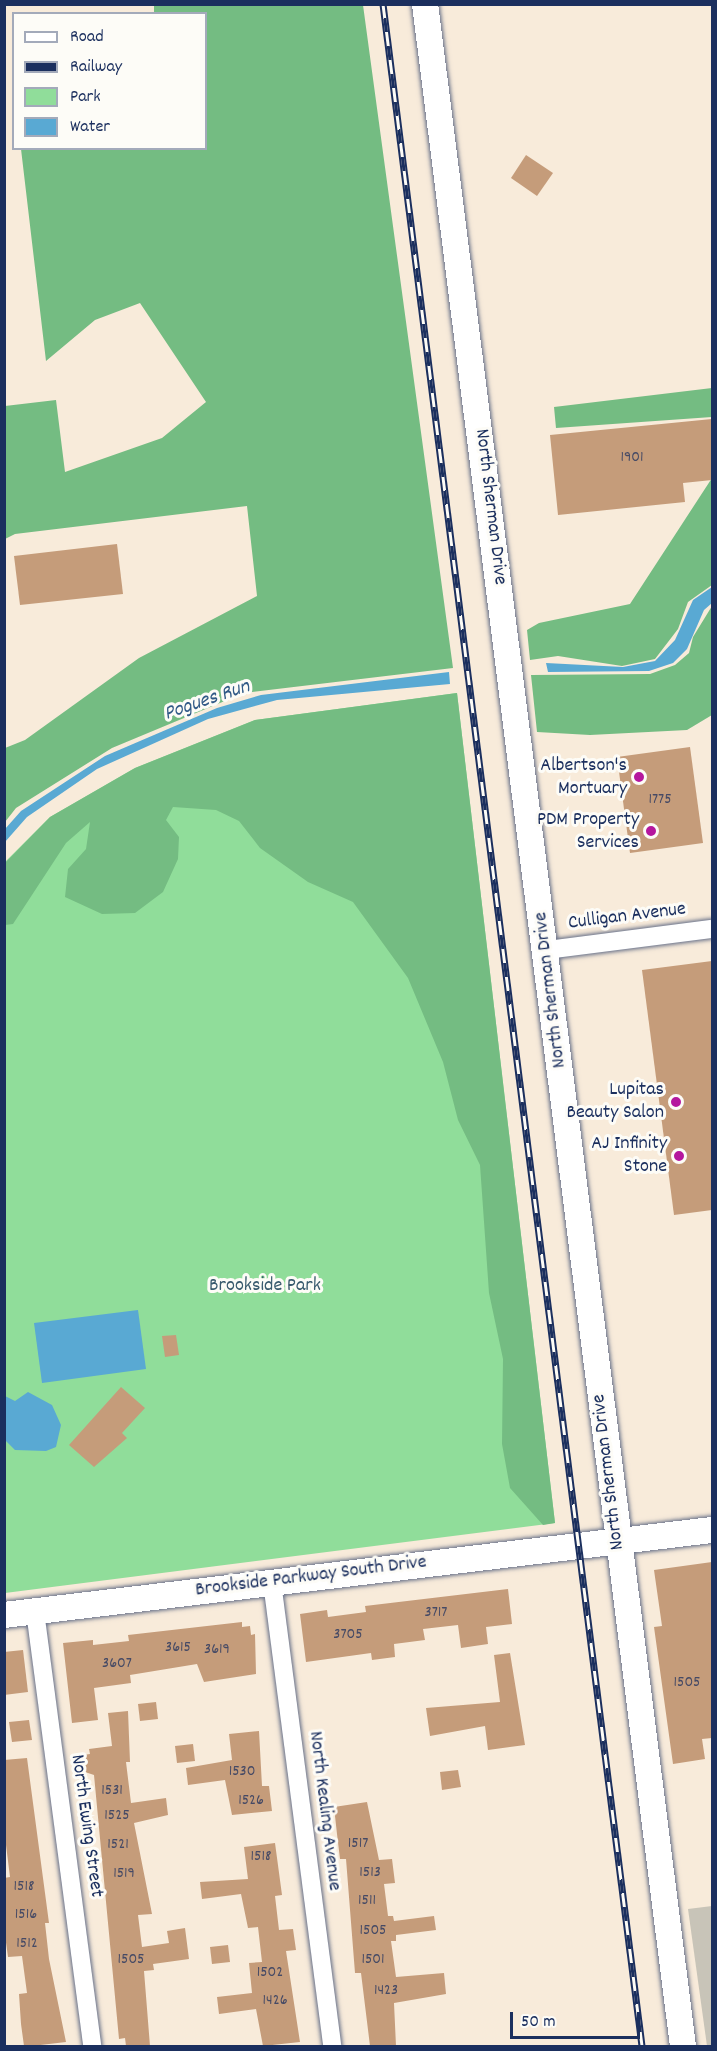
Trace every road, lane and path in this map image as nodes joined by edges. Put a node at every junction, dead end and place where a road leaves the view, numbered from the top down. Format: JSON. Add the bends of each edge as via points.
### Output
{"nodes":[{"id":1,"x":425,"y":4,"type":"edge"},
{"id":2,"x":712,"y":929,"type":"edge"},
{"id":3,"x":547,"y":950,"type":"junction"},
{"id":4,"x":712,"y":1530,"type":"edge"},
{"id":5,"x":617,"y":1541,"type":"junction"},
{"id":6,"x":272,"y":1582,"type":"junction"},
{"id":7,"x":34,"y":1611,"type":"junction"},
{"id":8,"x":4,"y":1615,"type":"edge"},
{"id":9,"x":92,"y":2046,"type":"edge"},
{"id":10,"x":332,"y":2046,"type":"edge"},
{"id":11,"x":683,"y":2046,"type":"edge"}],
"edges":[{"from":1,"to":3,"type":"main road","name":"North Sherman Drive"},
{"from":2,"to":3,"type":"street","name":"Culligan Avenue"},
{"from":3,"to":5,"type":"main road","name":"North Sherman Drive"},
{"from":4,"to":5,"type":"main road","name":"Brookside Parkway South Drive"},
{"from":5,"to":6,"type":"main road","name":"Brookside Parkway South Drive"},
{"from":5,"to":11,"type":"main road","name":"North Sherman Drive"},
{"from":6,"to":7,"type":"main road","name":"Brookside Parkway South Drive"},
{"from":6,"to":10,"type":"street","name":"North Kealing Avenue"},
{"from":7,"to":8,"type":"main road","name":"Brookside Parkway South Drive"},
{"from":7,"to":9,"type":"street","name":"North Ewing Street"}]}
